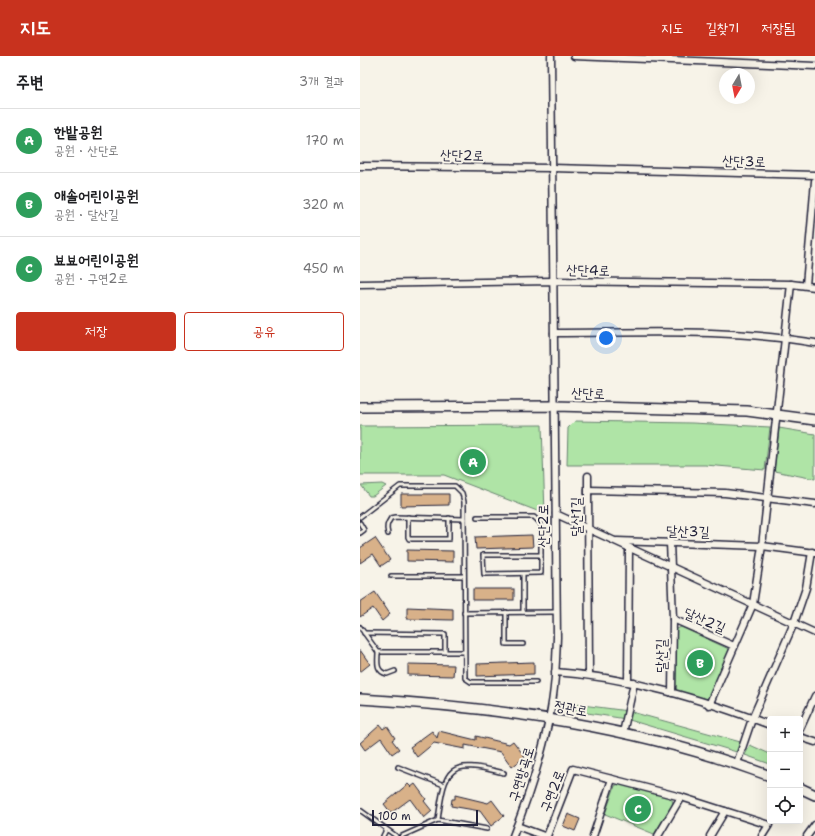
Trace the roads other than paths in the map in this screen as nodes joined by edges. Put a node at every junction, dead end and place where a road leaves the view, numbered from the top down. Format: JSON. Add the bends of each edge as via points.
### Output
{"nodes":[{"id":1,"x":551,"y":56,"type":"edge"},
{"id":2,"x":574,"y":56,"type":"edge"},
{"id":3,"x":815,"y":66,"type":"edge"},
{"id":4,"x":360,"y":166,"type":"edge"},
{"id":5,"x":552,"y":168,"type":"junction"},
{"id":6,"x":672,"y":171,"type":"joint"},
{"id":7,"x":815,"y":175,"type":"edge"},
{"id":8,"x":815,"y":181,"type":"edge"},
{"id":9,"x":553,"y":282,"type":"junction"},
{"id":10,"x":360,"y":284,"type":"edge"},
{"id":11,"x":791,"y":284,"type":"junction"},
{"id":12,"x":806,"y":285,"type":"junction"},
{"id":13,"x":815,"y":287,"type":"edge"},
{"id":14,"x":554,"y":333,"type":"junction"},
{"id":15,"x":815,"y":343,"type":"edge"},
{"id":16,"x":555,"y":406,"type":"junction"},
{"id":17,"x":360,"y":408,"type":"edge"},
{"id":18,"x":776,"y":415,"type":"junction"},
{"id":19,"x":815,"y":420,"type":"edge"},
{"id":20,"x":588,"y":476,"type":"dead end"},
{"id":21,"x":588,"y":498,"type":"junction"},
{"id":22,"x":766,"y":498,"type":"junction"},
{"id":23,"x":815,"y":504,"type":"edge"},
{"id":24,"x":556,"y":514,"type":"junction"},
{"id":25,"x":476,"y":516,"type":"dead end"},
{"id":26,"x":360,"y":517,"type":"edge"},
{"id":27,"x":408,"y":517,"type":"junction"},
{"id":28,"x":449,"y":518,"type":"junction"},
{"id":29,"x":464,"y":518,"type":"junction"},
{"id":30,"x":360,"y":523,"type":"edge"},
{"id":31,"x":588,"y":529,"type":"junction"},
{"id":32,"x":360,"y":533,"type":"edge"},
{"id":33,"x":388,"y":534,"type":"dead end"},
{"id":34,"x":614,"y":541,"type":"junction"},
{"id":35,"x":670,"y":542,"type":"junction"},
{"id":36,"x":762,"y":546,"type":"junction"},
{"id":37,"x":630,"y":548,"type":"junction"},
{"id":38,"x":814,"y":553,"type":"edge"},
{"id":39,"x":541,"y":555,"type":"junction"},
{"id":40,"x":670,"y":567,"type":"junction"},
{"id":41,"x":523,"y":574,"type":"junction"},
{"id":42,"x":392,"y":576,"type":"dead end"},
{"id":43,"x":464,"y":576,"type":"junction"},
{"id":44,"x":753,"y":604,"type":"junction"},
{"id":45,"x":506,"y":612,"type":"junction"},
{"id":46,"x":523,"y":612,"type":"junction"},
{"id":47,"x":556,"y":612,"type":"junction"},
{"id":48,"x":464,"y":613,"type":"junction"},
{"id":49,"x":673,"y":619,"type":"junction"},
{"id":50,"x":794,"y":623,"type":"junction"},
{"id":51,"x":360,"y":626,"type":"edge"},
{"id":52,"x":364,"y":633,"type":"junction"},
{"id":53,"x":815,"y":633,"type":"edge"},
{"id":54,"x":523,"y":644,"type":"dead end"},
{"id":55,"x":734,"y":646,"type":"junction"},
{"id":56,"x":378,"y":652,"type":"junction"},
{"id":57,"x":445,"y":652,"type":"junction"},
{"id":58,"x":464,"y":652,"type":"junction"},
{"id":59,"x":395,"y":671,"type":"dead end"},
{"id":60,"x":555,"y":672,"type":"junction"},
{"id":61,"x":589,"y":674,"type":"junction"},
{"id":62,"x":536,"y":682,"type":"dead end"},
{"id":63,"x":631,"y":683,"type":"junction"},
{"id":64,"x":672,"y":693,"type":"junction"},
{"id":65,"x":815,"y":696,"type":"edge"},
{"id":66,"x":360,"y":699,"type":"edge"},
{"id":67,"x":709,"y":705,"type":"junction"},
{"id":68,"x":550,"y":718,"type":"junction"},
{"id":69,"x":752,"y":719,"type":"junction"},
{"id":70,"x":803,"y":722,"type":"edge"},
{"id":71,"x":767,"y":724,"type":"edge"},
{"id":72,"x":623,"y":733,"type":"junction"},
{"id":73,"x":803,"y":737,"type":"edge"},
{"id":74,"x":815,"y":742,"type":"edge"},
{"id":75,"x":736,"y":763,"type":"junction"},
{"id":76,"x":398,"y":767,"type":"dead end"},
{"id":77,"x":504,"y":773,"type":"dead end"},
{"id":78,"x":767,"y":775,"type":"edge"},
{"id":79,"x":612,"y":779,"type":"junction"},
{"id":80,"x":444,"y":785,"type":"junction"},
{"id":81,"x":803,"y":789,"type":"edge"},
{"id":82,"x":815,"y":795,"type":"edge"},
{"id":83,"x":681,"y":798,"type":"junction"},
{"id":84,"x":360,"y":810,"type":"edge"},
{"id":85,"x":725,"y":811,"type":"junction"},
{"id":86,"x":438,"y":820,"type":"junction"},
{"id":87,"x":815,"y":825,"type":"edge"},
{"id":88,"x":517,"y":826,"type":"junction"},
{"id":89,"x":487,"y":829,"type":"dead end"},
{"id":90,"x":386,"y":830,"type":"junction"},
{"id":91,"x":383,"y":836,"type":"edge"},
{"id":92,"x":396,"y":836,"type":"edge"},
{"id":93,"x":402,"y":836,"type":"edge"},
{"id":94,"x":513,"y":836,"type":"edge"},
{"id":95,"x":544,"y":836,"type":"edge"},
{"id":96,"x":547,"y":836,"type":"edge"},
{"id":97,"x":594,"y":836,"type":"edge"},
{"id":98,"x":658,"y":836,"type":"edge"},
{"id":99,"x":710,"y":836,"type":"edge"},
{"id":100,"x":762,"y":836,"type":"edge"},
{"id":101,"x":807,"y":836,"type":"edge"}],
"edges":[{"from":1,"to":5,"type":"street","name":"산단2로"},
{"from":2,"to":3,"type":"street"},
{"from":4,"to":5,"type":"street","name":"산단2로"},
{"from":5,"to":6,"type":"street","name":"산단2로"},
{"from":5,"to":9,"type":"street","name":"산단2로"},
{"from":6,"to":7,"type":"street","name":"산단3로"},
{"from":8,"to":12,"type":"street"},
{"from":9,"to":10,"type":"street","name":"산단4로"},
{"from":9,"to":11,"type":"street","name":"산단4로"},
{"from":9,"to":14,"type":"street","name":"산단2로"},
{"from":11,"to":12,"type":"street","name":"산단4로"},
{"from":11,"to":18,"type":"street"},
{"from":12,"to":13,"type":"street","name":"산단4로"},
{"from":14,"to":15,"type":"street","via":[[721,333],[789,338]]},
{"from":14,"to":16,"type":"street","name":"산단2로"},
{"from":16,"to":17,"type":"street","name":"산단로"},
{"from":16,"to":18,"type":"street","name":"산단로","via":[[747,411]]},
{"from":16,"to":24,"type":"street","name":"산단2로"},
{"from":18,"to":19,"type":"street","name":"산단로"},
{"from":18,"to":22,"type":"street"},
{"from":20,"to":21,"type":"street"},
{"from":21,"to":22,"type":"street","name":"달산1길","via":[[588,490],[718,493]]},
{"from":21,"to":31,"type":"street","name":"달산1길"},
{"from":22,"to":23,"type":"street","name":"달산1길"},
{"from":22,"to":36,"type":"street"},
{"from":24,"to":31,"type":"street"},
{"from":24,"to":47,"type":"street","name":"산단2로"},
{"from":25,"to":39,"type":"lane","via":[[534,517],[541,524]]},
{"from":26,"to":29,"type":"lane","via":[[400,486],[449,485],[462,493]]},
{"from":27,"to":28,"type":"lane"},
{"from":27,"to":28,"type":"lane","via":[[409,539],[449,539]]},
{"from":27,"to":33,"type":"lane","via":[[390,518],[386,528]]},
{"from":28,"to":29,"type":"lane"},
{"from":29,"to":43,"type":"lane"},
{"from":30,"to":32,"type":"lane","via":[[364,530]]},
{"from":31,"to":34,"type":"street"},
{"from":31,"to":61,"type":"street","name":"달산1길"},
{"from":34,"to":35,"type":"street","name":"달산3길"},
{"from":34,"to":37,"type":"street"},
{"from":35,"to":36,"type":"street","name":"달산3길"},
{"from":35,"to":40,"type":"street","name":"달산2길"},
{"from":36,"to":38,"type":"street","name":"달산3길"},
{"from":36,"to":44,"type":"street","name":"달산2길"},
{"from":37,"to":40,"type":"street"},
{"from":37,"to":63,"type":"street"},
{"from":38,"to":50,"type":"street","name":"달산3길"},
{"from":39,"to":41,"type":"lane","via":[[541,573]]},
{"from":39,"to":41,"type":"lane","via":[[483,555],[484,574]]},
{"from":40,"to":44,"type":"street"},
{"from":40,"to":49,"type":"street","name":"달산2길"},
{"from":41,"to":46,"type":"lane"},
{"from":42,"to":43,"type":"lane"},
{"from":43,"to":48,"type":"lane"},
{"from":44,"to":50,"type":"street"},
{"from":44,"to":55,"type":"street","name":"달산2길"},
{"from":45,"to":46,"type":"lane"},
{"from":45,"to":48,"type":"lane"},
{"from":45,"to":54,"type":"lane","via":[[506,644]]},
{"from":46,"to":47,"type":"lane"},
{"from":47,"to":60,"type":"street","name":"산단2로"},
{"from":48,"to":58,"type":"lane"},
{"from":49,"to":55,"type":"street","name":"달산2길"},
{"from":49,"to":64,"type":"street","name":"달산길"},
{"from":50,"to":53,"type":"street"},
{"from":50,"to":69,"type":"street"},
{"from":51,"to":52,"type":"lane"},
{"from":52,"to":56,"type":"lane"},
{"from":52,"to":57,"type":"lane","via":[[445,634]]},
{"from":55,"to":67,"type":"street"},
{"from":56,"to":57,"type":"lane"},
{"from":56,"to":59,"type":"lane","via":[[377,665],[380,671],[387,674]]},
{"from":57,"to":58,"type":"lane"},
{"from":58,"to":62,"type":"lane","via":[[466,680]]},
{"from":60,"to":61,"type":"street","name":"달산길"},
{"from":60,"to":68,"type":"street","name":"산단2로"},
{"from":61,"to":63,"type":"street","name":"달산길"},
{"from":63,"to":64,"type":"street","name":"달산길"},
{"from":63,"to":72,"type":"street"},
{"from":64,"to":67,"type":"street","name":"달산길"},
{"from":65,"to":70,"type":"street"},
{"from":66,"to":68,"type":"street","name":"정관로","via":[[475,708]]},
{"from":67,"to":69,"type":"street","name":"달산길"},
{"from":68,"to":72,"type":"street","name":"정관로"},
{"from":68,"to":88,"type":"street","name":"구연방곡로","via":[[534,778]]},
{"from":69,"to":71,"type":"street","name":"달산길"},
{"from":69,"to":75,"type":"street"},
{"from":72,"to":75,"type":"street","name":"정관로"},
{"from":73,"to":74,"type":"street"},
{"from":75,"to":78,"type":"street","name":"정관로"},
{"from":76,"to":80,"type":"lane"},
{"from":77,"to":80,"type":"lane","via":[[482,767],[462,766],[448,775]]},
{"from":79,"to":83,"type":"street","name":"구연2로"},
{"from":79,"to":96,"type":"street","name":"구연2로","via":[[573,769]]},
{"from":79,"to":97,"type":"street"},
{"from":80,"to":86,"type":"lane"},
{"from":81,"to":82,"type":"street"},
{"from":83,"to":85,"type":"street","name":"구연2로"},
{"from":83,"to":98,"type":"street"},
{"from":84,"to":90,"type":"lane"},
{"from":85,"to":99,"type":"street"},
{"from":85,"to":100,"type":"street","name":"구연2로","via":[[769,825]]},
{"from":86,"to":89,"type":"lane"},
{"from":86,"to":93,"type":"lane"},
{"from":87,"to":101,"type":"street"},
{"from":88,"to":94,"type":"street","name":"구연방곡로"},
{"from":88,"to":95,"type":"street"},
{"from":90,"to":91,"type":"lane"},
{"from":90,"to":92,"type":"lane"}]}
